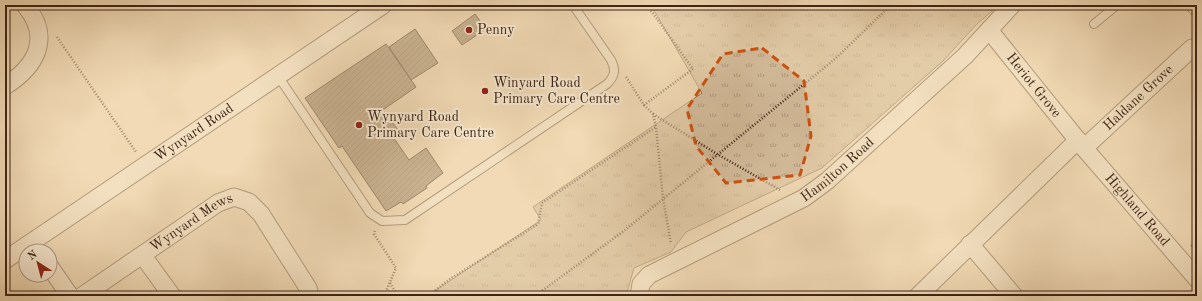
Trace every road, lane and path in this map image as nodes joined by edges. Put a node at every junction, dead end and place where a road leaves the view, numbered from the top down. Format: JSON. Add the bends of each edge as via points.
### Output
{"nodes":[{"id":1,"x":25,"y":5,"type":"edge"},
{"id":2,"x":383,"y":5,"type":"edge"},
{"id":3,"x":573,"y":5,"type":"edge"},
{"id":4,"x":647,"y":5,"type":"edge"},
{"id":5,"x":891,"y":5,"type":"edge"},
{"id":6,"x":1012,"y":5,"type":"edge"},
{"id":7,"x":1117,"y":5,"type":"edge"},
{"id":8,"x":1189,"y":5,"type":"edge"},
{"id":9,"x":1197,"y":14,"type":"edge"},
{"id":10,"x":1094,"y":24,"type":"dead end"},
{"id":11,"x":37,"y":26,"type":"junction"},
{"id":12,"x":989,"y":30,"type":"junction"},
{"id":13,"x":1194,"y":45,"type":"edge"},
{"id":14,"x":614,"y":71,"type":"junction"},
{"id":15,"x":278,"y":76,"type":"junction"},
{"id":16,"x":5,"y":86,"type":"edge"},
{"id":17,"x":644,"y":105,"type":"junction"},
{"id":18,"x":653,"y":114,"type":"junction"},
{"id":19,"x":656,"y":128,"type":"junction"},
{"id":20,"x":1081,"y":144,"type":"junction"},
{"id":21,"x":717,"y":154,"type":"junction"},
{"id":22,"x":146,"y":165,"type":"junction"},
{"id":23,"x":663,"y":198,"type":"junction"},
{"id":24,"x":800,"y":201,"type":"junction"},
{"id":25,"x":379,"y":219,"type":"junction"},
{"id":26,"x":40,"y":243,"type":"edge"},
{"id":27,"x":970,"y":244,"type":"junction"},
{"id":28,"x":18,"y":254,"type":"edge"},
{"id":29,"x":143,"y":256,"type":"junction"},
{"id":30,"x":5,"y":260,"type":"edge"},
{"id":31,"x":674,"y":262,"type":"junction"},
{"id":32,"x":1194,"y":271,"type":"edge"},
{"id":33,"x":58,"y":279,"type":"edge"},
{"id":34,"x":389,"y":283,"type":"junction"},
{"id":35,"x":70,"y":296,"type":"edge"},
{"id":36,"x":82,"y":296,"type":"edge"},
{"id":37,"x":172,"y":296,"type":"edge"},
{"id":38,"x":310,"y":296,"type":"edge"},
{"id":39,"x":384,"y":296,"type":"edge"},
{"id":40,"x":398,"y":296,"type":"edge"},
{"id":41,"x":428,"y":296,"type":"edge"},
{"id":42,"x":535,"y":296,"type":"edge"},
{"id":43,"x":639,"y":296,"type":"edge"},
{"id":44,"x":918,"y":296,"type":"edge"},
{"id":45,"x":1014,"y":296,"type":"edge"}],
"edges":[{"from":1,"to":11,"type":"street"},
{"from":2,"to":15,"type":"street","name":"Wynyard Road"},
{"from":3,"to":14,"type":"lane","via":[[611,60]]},
{"from":4,"to":17,"type":"path","via":[[693,69]]},
{"from":5,"to":21,"type":"path","via":[[835,59]]},
{"from":6,"to":12,"type":"street","name":"Hamilton Road"},
{"from":7,"to":10,"type":"lane"},
{"from":8,"to":9,"type":"lane"},
{"from":11,"to":16,"type":"street","via":[[40,31],[39,48],[28,66]]},
{"from":11,"to":22,"type":"path","via":[[52,31]]},
{"from":12,"to":20,"type":"street","name":"Heriot Grove"},
{"from":12,"to":24,"type":"street","name":"Hamilton Road","via":[[965,56],[827,181]]},
{"from":13,"to":20,"type":"street","name":"Haldane Grove"},
{"from":14,"to":17,"type":"path","via":[[623,73]]},
{"from":14,"to":25,"type":"lane","via":[[607,84],[405,220],[392,222]]},
{"from":15,"to":22,"type":"street","name":"Wynyard Road"},
{"from":15,"to":25,"type":"lane","via":[[370,213]]},
{"from":17,"to":18,"type":"path"},
{"from":18,"to":19,"type":"path"},
{"from":18,"to":21,"type":"path"},
{"from":19,"to":23,"type":"path"},
{"from":19,"to":41,"type":"path","via":[[542,203],[538,224],[450,279]]},
{"from":20,"to":27,"type":"street"},
{"from":20,"to":32,"type":"street","name":"Highland Road"},
{"from":21,"to":23,"type":"path"},
{"from":21,"to":24,"type":"path"},
{"from":22,"to":26,"type":"street","name":"Wynyard Road"},
{"from":23,"to":31,"type":"path"},
{"from":23,"to":42,"type":"path","via":[[625,230]]},
{"from":24,"to":31,"type":"street","name":"Hamilton Road"},
{"from":25,"to":34,"type":"path","via":[[374,234],[396,268]]},
{"from":27,"to":44,"type":"street"},
{"from":27,"to":45,"type":"street"},
{"from":28,"to":30,"type":"street","name":"Wynyard Road"},
{"from":29,"to":36,"type":"street","name":"Wynyard Mews"},
{"from":29,"to":37,"type":"street","name":"Wynyard Mews"},
{"from":29,"to":38,"type":"street","name":"Wynyard Mews","via":[[218,203],[234,197],[249,202],[261,214],[308,288]]},
{"from":31,"to":43,"type":"street","name":"Hamilton Road","via":[[649,275],[641,284]]},
{"from":33,"to":35,"type":"street"},
{"from":34,"to":39,"type":"path"},
{"from":34,"to":40,"type":"path"}]}
